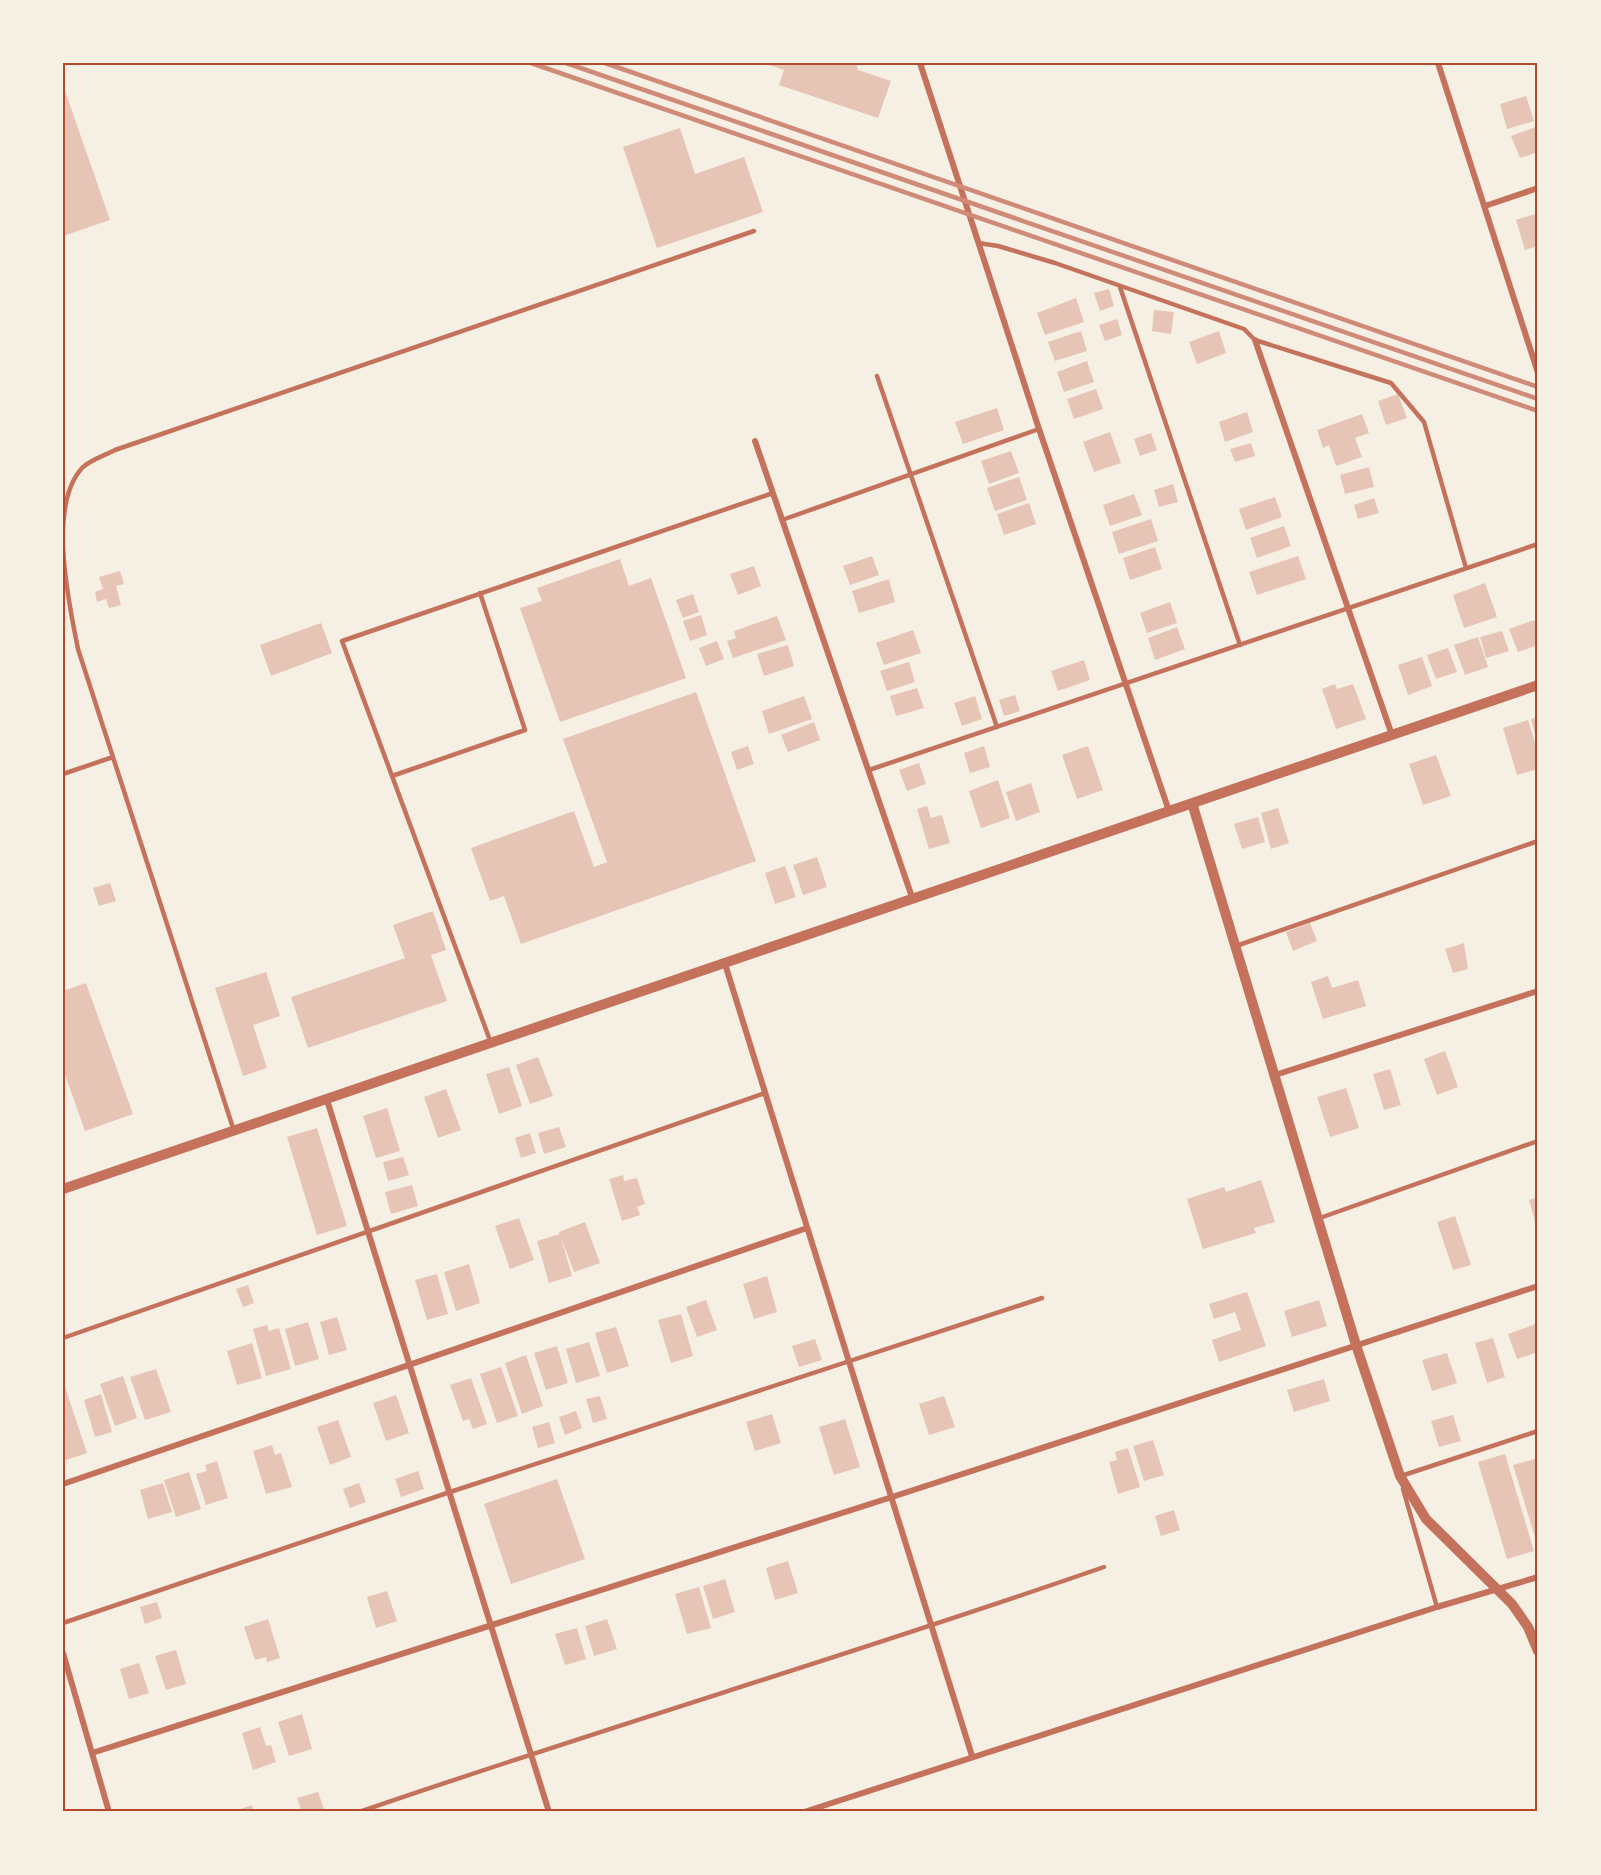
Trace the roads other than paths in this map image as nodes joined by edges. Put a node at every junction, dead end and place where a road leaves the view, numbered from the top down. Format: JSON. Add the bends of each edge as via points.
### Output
{"nodes":[{"id":1,"x":920,"y":63,"type":"edge"},
{"id":2,"x":1438,"y":63,"type":"edge"},
{"id":3,"x":1538,"y":188,"type":"edge"},
{"id":4,"x":1485,"y":206,"type":"junction"},
{"id":5,"x":754,"y":231,"type":"dead end"},
{"id":6,"x":978,"y":243,"type":"junction"},
{"id":7,"x":1120,"y":287,"type":"junction"},
{"id":8,"x":1255,"y":340,"type":"junction"},
{"id":9,"x":1536,"y":362,"type":"edge"},
{"id":10,"x":1538,"y":373,"type":"edge"},
{"id":11,"x":877,"y":376,"type":"dead end"},
{"id":12,"x":1039,"y":429,"type":"junction"},
{"id":13,"x":755,"y":441,"type":"dead end"},
{"id":14,"x":910,"y":473,"type":"junction"},
{"id":15,"x":773,"y":493,"type":"junction"},
{"id":16,"x":782,"y":520,"type":"junction"},
{"id":17,"x":1538,"y":544,"type":"edge"},
{"id":18,"x":1466,"y":568,"type":"junction"},
{"id":19,"x":480,"y":593,"type":"junction"},
{"id":20,"x":1346,"y":608,"type":"junction"},
{"id":21,"x":1240,"y":645,"type":"junction"},
{"id":22,"x":1126,"y":684,"type":"junction"},
{"id":23,"x":1538,"y":685,"type":"edge"},
{"id":24,"x":997,"y":727,"type":"junction"},
{"id":25,"x":1392,"y":735,"type":"junction"},
{"id":26,"x":113,"y":757,"type":"junction"},
{"id":27,"x":869,"y":770,"type":"junction"},
{"id":28,"x":63,"y":774,"type":"edge"},
{"id":29,"x":392,"y":776,"type":"junction"},
{"id":30,"x":1192,"y":803,"type":"junction"},
{"id":31,"x":1169,"y":811,"type":"junction"},
{"id":32,"x":1538,"y":841,"type":"edge"},
{"id":33,"x":914,"y":900,"type":"junction"},
{"id":34,"x":1234,"y":947,"type":"junction"},
{"id":35,"x":725,"y":964,"type":"junction"},
{"id":36,"x":1538,"y":991,"type":"edge"},
{"id":37,"x":492,"y":1043,"type":"junction"},
{"id":38,"x":1275,"y":1075,"type":"junction"},
{"id":39,"x":765,"y":1093,"type":"junction"},
{"id":40,"x":327,"y":1100,"type":"junction"},
{"id":41,"x":234,"y":1131,"type":"junction"},
{"id":42,"x":1538,"y":1141,"type":"edge"},
{"id":43,"x":63,"y":1190,"type":"edge"},
{"id":44,"x":1317,"y":1219,"type":"junction"},
{"id":45,"x":807,"y":1228,"type":"junction"},
{"id":46,"x":369,"y":1230,"type":"junction"},
{"id":47,"x":1538,"y":1286,"type":"edge"},
{"id":48,"x":1042,"y":1298,"type":"dead end"},
{"id":49,"x":63,"y":1338,"type":"edge"},
{"id":50,"x":1356,"y":1345,"type":"junction"},
{"id":51,"x":850,"y":1363,"type":"junction"},
{"id":52,"x":411,"y":1366,"type":"junction"},
{"id":53,"x":1538,"y":1431,"type":"edge"},
{"id":54,"x":1400,"y":1476,"type":"junction"},
{"id":55,"x":63,"y":1484,"type":"edge"},
{"id":56,"x":450,"y":1492,"type":"junction"},
{"id":57,"x":892,"y":1497,"type":"junction"},
{"id":58,"x":1104,"y":1567,"type":"dead end"},
{"id":59,"x":1538,"y":1577,"type":"edge"},
{"id":60,"x":1500,"y":1590,"type":"junction"},
{"id":61,"x":1437,"y":1607,"type":"junction"},
{"id":62,"x":63,"y":1623,"type":"edge"},
{"id":63,"x":491,"y":1626,"type":"junction"},
{"id":64,"x":932,"y":1627,"type":"junction"},
{"id":65,"x":1538,"y":1651,"type":"edge"},
{"id":66,"x":63,"y":1653,"type":"edge"},
{"id":67,"x":92,"y":1753,"type":"junction"},
{"id":68,"x":531,"y":1753,"type":"junction"},
{"id":69,"x":972,"y":1756,"type":"junction"},
{"id":70,"x":108,"y":1812,"type":"edge"},
{"id":71,"x":359,"y":1812,"type":"edge"},
{"id":72,"x":549,"y":1812,"type":"edge"},
{"id":73,"x":804,"y":1812,"type":"edge"}],
"edges":[{"from":1,"to":6,"type":"street"},
{"from":2,"to":4,"type":"street"},
{"from":3,"to":4,"type":"street"},
{"from":4,"to":9,"type":"street"},
{"from":5,"to":26,"type":"lane","via":[[115,450],[83,468],[66,500],[63,572],[78,649]]},
{"from":6,"to":7,"type":"lane","via":[[998,246]]},
{"from":6,"to":12,"type":"street"},
{"from":7,"to":8,"type":"lane","via":[[1244,329]]},
{"from":7,"to":21,"type":"lane"},
{"from":8,"to":18,"type":"lane","via":[[1391,383],[1424,422]]},
{"from":8,"to":20,"type":"street"},
{"from":9,"to":10,"type":"street"},
{"from":11,"to":14,"type":"lane"},
{"from":12,"to":14,"type":"lane"},
{"from":12,"to":22,"type":"street"},
{"from":13,"to":15,"type":"street"},
{"from":14,"to":16,"type":"lane"},
{"from":14,"to":24,"type":"lane"},
{"from":15,"to":16,"type":"street"},
{"from":15,"to":19,"type":"lane"},
{"from":16,"to":27,"type":"street"},
{"from":17,"to":18,"type":"lane"},
{"from":18,"to":20,"type":"lane"},
{"from":19,"to":29,"type":"lane","via":[[525,730]]},
{"from":19,"to":29,"type":"lane","via":[[342,641]]},
{"from":20,"to":21,"type":"lane"},
{"from":20,"to":25,"type":"street"},
{"from":21,"to":22,"type":"lane"},
{"from":22,"to":24,"type":"lane"},
{"from":22,"to":31,"type":"street"},
{"from":23,"to":25,"type":"street"},
{"from":24,"to":27,"type":"lane"},
{"from":25,"to":30,"type":"street"},
{"from":26,"to":28,"type":"lane"},
{"from":26,"to":41,"type":"lane"},
{"from":27,"to":33,"type":"street"},
{"from":29,"to":37,"type":"lane"},
{"from":30,"to":31,"type":"street"},
{"from":30,"to":34,"type":"street"},
{"from":31,"to":33,"type":"street"},
{"from":32,"to":34,"type":"lane"},
{"from":33,"to":35,"type":"street"},
{"from":34,"to":38,"type":"street"},
{"from":35,"to":37,"type":"street"},
{"from":35,"to":39,"type":"street"},
{"from":36,"to":38,"type":"street"},
{"from":37,"to":40,"type":"street"},
{"from":38,"to":44,"type":"street"},
{"from":39,"to":45,"type":"street"},
{"from":39,"to":46,"type":"lane"},
{"from":40,"to":41,"type":"street"},
{"from":40,"to":46,"type":"street"},
{"from":41,"to":43,"type":"street"},
{"from":42,"to":44,"type":"lane"},
{"from":44,"to":50,"type":"street"},
{"from":45,"to":51,"type":"street"},
{"from":45,"to":52,"type":"street"},
{"from":46,"to":49,"type":"lane"},
{"from":46,"to":52,"type":"street"},
{"from":47,"to":50,"type":"street"},
{"from":48,"to":51,"type":"lane"},
{"from":50,"to":54,"type":"street"},
{"from":50,"to":57,"type":"street"},
{"from":51,"to":56,"type":"lane"},
{"from":51,"to":57,"type":"street"},
{"from":52,"to":55,"type":"street"},
{"from":52,"to":56,"type":"street"},
{"from":53,"to":54,"type":"lane"},
{"from":54,"to":60,"type":"street","via":[[1426,1519]]},
{"from":54,"to":61,"type":"lane"},
{"from":56,"to":62,"type":"lane"},
{"from":56,"to":63,"type":"street"},
{"from":57,"to":63,"type":"street"},
{"from":57,"to":64,"type":"street"},
{"from":58,"to":64,"type":"lane"},
{"from":59,"to":60,"type":"street"},
{"from":60,"to":61,"type":"street"},
{"from":60,"to":65,"type":"street","via":[[1528,1627]]},
{"from":61,"to":69,"type":"street"},
{"from":63,"to":67,"type":"street"},
{"from":63,"to":68,"type":"street"},
{"from":64,"to":68,"type":"lane"},
{"from":64,"to":69,"type":"street"},
{"from":66,"to":67,"type":"street"},
{"from":67,"to":70,"type":"street"},
{"from":68,"to":71,"type":"lane"},
{"from":68,"to":72,"type":"street"},
{"from":69,"to":73,"type":"street"}]}
